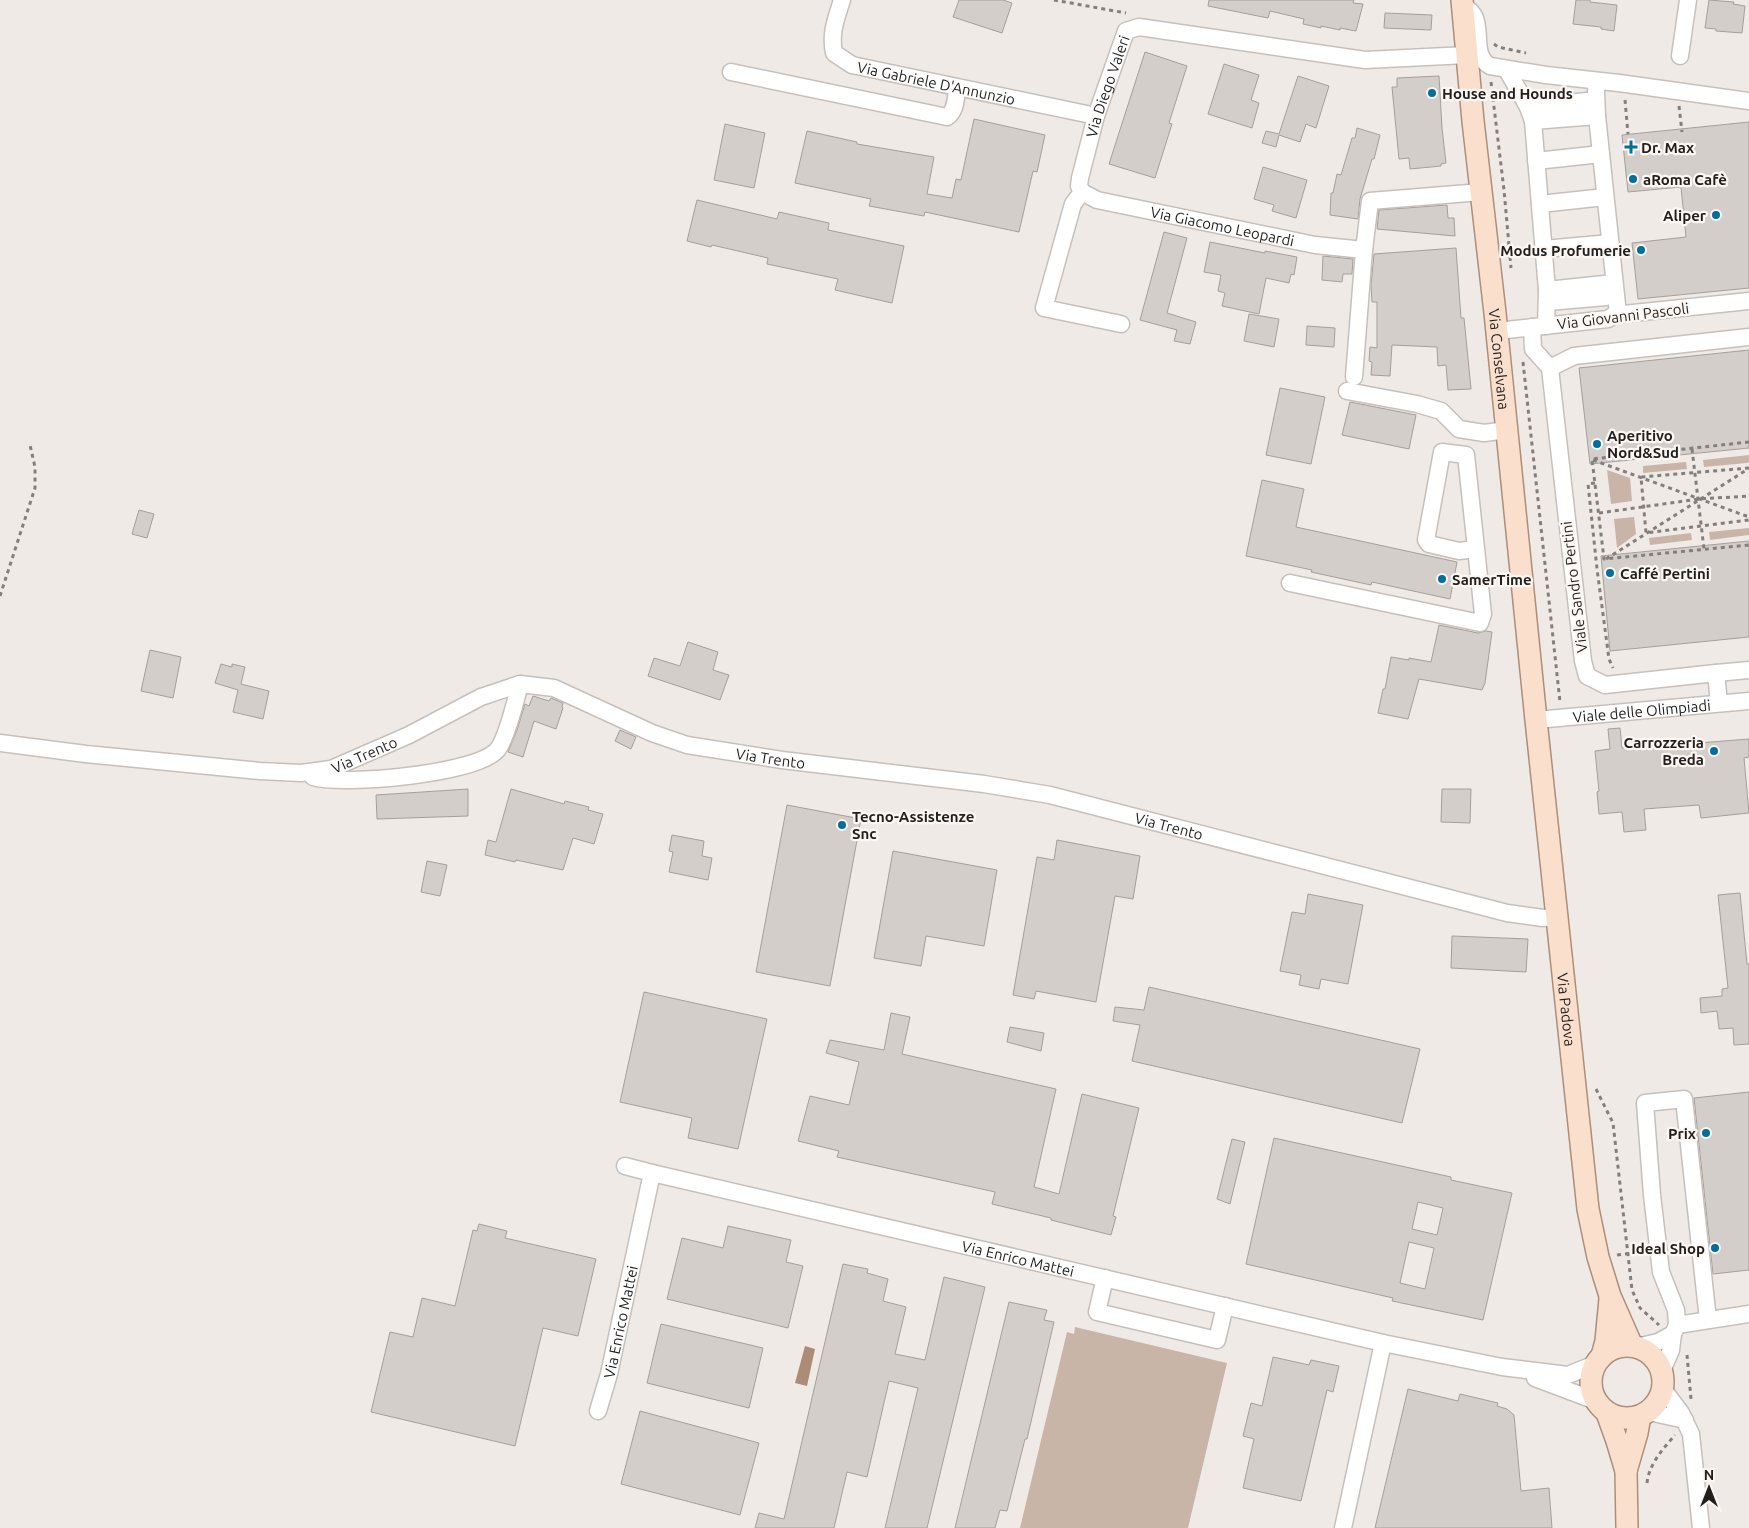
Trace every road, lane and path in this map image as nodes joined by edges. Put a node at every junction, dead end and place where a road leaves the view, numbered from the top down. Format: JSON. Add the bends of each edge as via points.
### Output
{"nodes":[{"id":1,"x":842,"y":0,"type":"edge"},
{"id":2,"x":1054,"y":0,"type":"edge"},
{"id":3,"x":1688,"y":0,"type":"edge"},
{"id":4,"x":1462,"y":2,"type":"edge"},
{"id":5,"x":1128,"y":14,"type":"dead end"},
{"id":6,"x":1467,"y":55,"type":"junction"},
{"id":7,"x":1680,"y":56,"type":"dead end"},
{"id":8,"x":1490,"y":66,"type":"junction"},
{"id":9,"x":1508,"y":70,"type":"junction"},
{"id":10,"x":731,"y":72,"type":"dead end"},
{"id":11,"x":1597,"y":81,"type":"junction"},
{"id":12,"x":957,"y":88,"type":"junction"},
{"id":13,"x":1624,"y":94,"type":"dead end"},
{"id":14,"x":1678,"y":100,"type":"dead end"},
{"id":15,"x":1587,"y":101,"type":"dead end"},
{"id":16,"x":1749,"y":101,"type":"edge"},
{"id":17,"x":1530,"y":114,"type":"junction"},
{"id":18,"x":1096,"y":116,"type":"junction"},
{"id":19,"x":1597,"y":116,"type":"junction"},
{"id":20,"x":1682,"y":132,"type":"dead end"},
{"id":21,"x":1628,"y":134,"type":"dead end"},
{"id":22,"x":1601,"y":154,"type":"junction"},
{"id":23,"x":1536,"y":161,"type":"junction"},
{"id":24,"x":1082,"y":192,"type":"junction"},
{"id":25,"x":1481,"y":192,"type":"junction"},
{"id":26,"x":1605,"y":197,"type":"junction"},
{"id":27,"x":1540,"y":204,"type":"junction"},
{"id":28,"x":1610,"y":243,"type":"junction"},
{"id":29,"x":1544,"y":249,"type":"junction"},
{"id":30,"x":1364,"y":250,"type":"junction"},
{"id":31,"x":1511,"y":269,"type":"dead end"},
{"id":32,"x":1610,"y":290,"type":"junction"},
{"id":33,"x":1749,"y":301,"type":"edge"},
{"id":34,"x":1544,"y":312,"type":"junction"},
{"id":35,"x":1618,"y":314,"type":"junction"},
{"id":36,"x":1121,"y":324,"type":"dead end"},
{"id":37,"x":1497,"y":331,"type":"junction"},
{"id":38,"x":1749,"y":337,"type":"edge"},
{"id":39,"x":1522,"y":353,"type":"dead end"},
{"id":40,"x":1550,"y":368,"type":"junction"},
{"id":41,"x":1459,"y":429,"type":"junction"},
{"id":42,"x":1507,"y":430,"type":"junction"},
{"id":43,"x":1749,"y":442,"type":"edge"},
{"id":44,"x":30,"y":445,"type":"dead end"},
{"id":45,"x":1692,"y":448,"type":"junction"},
{"id":46,"x":1457,"y":452,"type":"junction"},
{"id":47,"x":1592,"y":460,"type":"junction"},
{"id":48,"x":1749,"y":468,"type":"edge"},
{"id":49,"x":1695,"y":473,"type":"junction"},
{"id":50,"x":1641,"y":477,"type":"junction"},
{"id":51,"x":1595,"y":483,"type":"junction"},
{"id":52,"x":1749,"y":496,"type":"edge"},
{"id":53,"x":1699,"y":499,"type":"junction"},
{"id":54,"x":1643,"y":508,"type":"junction"},
{"id":55,"x":1599,"y":513,"type":"junction"},
{"id":56,"x":1749,"y":519,"type":"edge"},
{"id":57,"x":1702,"y":527,"type":"junction"},
{"id":58,"x":1646,"y":533,"type":"junction"},
{"id":59,"x":1602,"y":540,"type":"junction"},
{"id":60,"x":1594,"y":541,"type":"junction"},
{"id":61,"x":1749,"y":545,"type":"edge"},
{"id":62,"x":1476,"y":549,"type":"junction"},
{"id":63,"x":1704,"y":549,"type":"junction"},
{"id":64,"x":1604,"y":560,"type":"junction"},
{"id":65,"x":1290,"y":583,"type":"dead end"},
{"id":66,"x":0,"y":596,"type":"edge"},
{"id":67,"x":1613,"y":668,"type":"dead end"},
{"id":68,"x":1749,"y":670,"type":"edge"},
{"id":69,"x":1716,"y":673,"type":"junction"},
{"id":70,"x":520,"y":684,"type":"junction"},
{"id":71,"x":1749,"y":701,"type":"edge"},
{"id":72,"x":1560,"y":703,"type":"dead end"},
{"id":73,"x":1719,"y":703,"type":"junction"},
{"id":74,"x":1536,"y":720,"type":"junction"},
{"id":75,"x":0,"y":743,"type":"edge"},
{"id":76,"x":301,"y":773,"type":"junction"},
{"id":77,"x":1557,"y":917,"type":"junction"},
{"id":78,"x":1593,"y":1081,"type":"dead end"},
{"id":79,"x":625,"y":1166,"type":"dead end"},
{"id":80,"x":652,"y":1173,"type":"junction"},
{"id":81,"x":1648,"y":1252,"type":"dead end"},
{"id":82,"x":1626,"y":1254,"type":"junction"},
{"id":83,"x":1611,"y":1256,"type":"dead end"},
{"id":84,"x":1105,"y":1278,"type":"junction"},
{"id":85,"x":1610,"y":1296,"type":"junction"},
{"id":86,"x":1225,"y":1306,"type":"junction"},
{"id":87,"x":1749,"y":1314,"type":"edge"},
{"id":88,"x":1708,"y":1320,"type":"junction"},
{"id":89,"x":1671,"y":1329,"type":"junction"},
{"id":90,"x":1383,"y":1343,"type":"junction"},
{"id":91,"x":1634,"y":1346,"type":"junction"},
{"id":92,"x":1686,"y":1348,"type":"dead end"},
{"id":93,"x":1599,"y":1360,"type":"junction"},
{"id":94,"x":1502,"y":1367,"type":"junction"},
{"id":95,"x":1663,"y":1380,"type":"junction"},
{"id":96,"x":1601,"y":1407,"type":"junction"},
{"id":97,"x":598,"y":1411,"type":"dead end"},
{"id":98,"x":1644,"y":1414,"type":"junction"},
{"id":99,"x":1685,"y":1419,"type":"junction"},
{"id":100,"x":1626,"y":1471,"type":"junction"},
{"id":101,"x":1646,"y":1491,"type":"dead end"},
{"id":102,"x":1342,"y":1528,"type":"edge"},
{"id":103,"x":1627,"y":1528,"type":"edge"},
{"id":104,"x":1701,"y":1528,"type":"edge"}],
"edges":[{"from":1,"to":12,"type":"street","name":"Via Gabriele D'Annunzio","via":[[832,31],[834,53],[852,65]]},
{"from":2,"to":5,"type":"path"},
{"from":3,"to":7,"type":"street"},
{"from":4,"to":6,"type":"main road","name":"Via Conselvana"},
{"from":4,"to":8,"type":"street","via":[[1475,17],[1480,55]]},
{"from":6,"to":18,"type":"street","name":"Via Diego Valeri","via":[[1365,60],[1138,27],[1126,31]]},
{"from":6,"to":25,"type":"main road","name":"Via Conselvana"},
{"from":8,"to":9,"type":"street"},
{"from":8,"to":31,"type":"path"},
{"from":9,"to":11,"type":"street"},
{"from":9,"to":17,"type":"street"},
{"from":10,"to":12,"type":"street","via":[[947,117],[953,110]]},
{"from":11,"to":16,"type":"street"},
{"from":11,"to":19,"type":"street"},
{"from":12,"to":18,"type":"street","name":"Via Gabriele D'Annunzio"},
{"from":13,"to":21,"type":"path"},
{"from":14,"to":20,"type":"path"},
{"from":15,"to":17,"type":"street"},
{"from":17,"to":19,"type":"street"},
{"from":17,"to":23,"type":"street"},
{"from":18,"to":24,"type":"street","name":"Via Diego Valeri","via":[[1080,178]]},
{"from":19,"to":22,"type":"street"},
{"from":22,"to":23,"type":"street"},
{"from":22,"to":26,"type":"street"},
{"from":23,"to":27,"type":"street"},
{"from":24,"to":30,"type":"street","name":"Via Giacomo Leopardi","via":[[1097,200],[1315,245]]},
{"from":24,"to":36,"type":"street","name":"Via Diego Valeri","via":[[1074,204],[1044,308]]},
{"from":25,"to":30,"type":"street","via":[[1370,201]]},
{"from":25,"to":37,"type":"main road","name":"Via Conselvana"},
{"from":26,"to":27,"type":"street"},
{"from":26,"to":28,"type":"street"},
{"from":27,"to":29,"type":"street"},
{"from":28,"to":29,"type":"street"},
{"from":28,"to":32,"type":"street"},
{"from":29,"to":34,"type":"street"},
{"from":30,"to":41,"type":"street","via":[[1350,384],[1441,411]]},
{"from":32,"to":34,"type":"street"},
{"from":32,"to":35,"type":"street"},
{"from":33,"to":35,"type":"street","name":"Via Giovanni Pascoli"},
{"from":34,"to":35,"type":"street","name":"Via Giovanni Pascoli","via":[[1608,319]]},
{"from":34,"to":37,"type":"street","name":"Via Giovanni Pascoli"},
{"from":34,"to":40,"type":"street","via":[[1534,349]]},
{"from":37,"to":42,"type":"main road","name":"Via Conselvana"},
{"from":38,"to":40,"type":"street","via":[[1574,356]]},
{"from":39,"to":72,"type":"path"},
{"from":40,"to":69,"type":"street","name":"Viale Sandro Pertini","via":[[1583,661],[1588,676],[1605,685]]},
{"from":41,"to":42,"type":"street","via":[[1484,433]]},
{"from":41,"to":46,"type":"street"},
{"from":42,"to":74,"type":"main road","name":"Via Conselvana"},
{"from":43,"to":45,"type":"path"},
{"from":44,"to":66,"type":"path","via":[[35,467],[34,488]]},
{"from":45,"to":47,"type":"path"},
{"from":45,"to":49,"type":"path"},
{"from":46,"to":62,"type":"street","via":[[1466,455]]},
{"from":46,"to":62,"type":"street","via":[[1442,452],[1426,540],[1429,544],[1459,550]]},
{"from":47,"to":50,"type":"path"},
{"from":47,"to":51,"type":"path"},
{"from":48,"to":49,"type":"path"},
{"from":48,"to":53,"type":"path"},
{"from":49,"to":50,"type":"path"},
{"from":49,"to":53,"type":"path"},
{"from":50,"to":53,"type":"path"},
{"from":50,"to":54,"type":"path"},
{"from":51,"to":55,"type":"path"},
{"from":51,"to":60,"type":"path","via":[[1588,484]]},
{"from":52,"to":53,"type":"path"},
{"from":53,"to":54,"type":"path"},
{"from":53,"to":56,"type":"path"},
{"from":53,"to":57,"type":"path"},
{"from":53,"to":58,"type":"path"},
{"from":54,"to":55,"type":"path"},
{"from":54,"to":58,"type":"path"},
{"from":55,"to":59,"type":"path"},
{"from":56,"to":57,"type":"path"},
{"from":57,"to":58,"type":"path"},
{"from":57,"to":63,"type":"path"},
{"from":58,"to":64,"type":"path"},
{"from":59,"to":60,"type":"path"},
{"from":59,"to":64,"type":"path"},
{"from":60,"to":67,"type":"path","via":[[1609,659]]},
{"from":61,"to":63,"type":"path"},
{"from":62,"to":65,"type":"street","via":[[1483,614],[1480,623]]},
{"from":63,"to":64,"type":"path"},
{"from":68,"to":69,"type":"street","name":"Viale Sandro Pertini"},
{"from":69,"to":73,"type":"street"},
{"from":70,"to":76,"type":"street","name":"Via Trento","via":[[481,698],[409,735],[331,769]]},
{"from":70,"to":76,"type":"street","via":[[498,750],[480,761],[430,773],[362,781],[321,780]]},
{"from":70,"to":77,"type":"street","name":"Via Trento","via":[[554,688],[652,733],[687,745],[1050,795],[1507,912]]},
{"from":71,"to":73,"type":"street","name":"Viale delle Olimpiadi"},
{"from":73,"to":74,"type":"street","name":"Viale delle Olimpiadi"},
{"from":74,"to":77,"type":"main road","name":"Via Padova"},
{"from":75,"to":76,"type":"street","name":"Via Trento"},
{"from":77,"to":85,"type":"main road","name":"Via Padova","via":[[1588,1209]]},
{"from":78,"to":82,"type":"path","via":[[1613,1124]]},
{"from":79,"to":80,"type":"street","name":"Via Enrico Mattei"},
{"from":80,"to":84,"type":"street","name":"Via Enrico Mattei"},
{"from":80,"to":97,"type":"street","name":"Via Enrico Mattei","via":[[610,1374]]},
{"from":81,"to":82,"type":"path"},
{"from":82,"to":83,"type":"path"},
{"from":82,"to":89,"type":"path","via":[[1632,1290],[1640,1308]]},
{"from":84,"to":86,"type":"street","name":"Via Enrico Mattei"},
{"from":84,"to":86,"type":"street","via":[[1097,1312],[1208,1338],[1217,1340]]},
{"from":85,"to":91,"type":"main road","name":"Via Padova"},
{"from":85,"to":93,"type":"main road","name":"Via Padova","via":[[1606,1340]]},
{"from":86,"to":90,"type":"street","name":"Via Enrico Mattei"},
{"from":87,"to":88,"type":"street"},
{"from":88,"to":89,"type":"street"},
{"from":88,"to":89,"type":"street","via":[[1684,1099],[1645,1103],[1661,1272],[1676,1310]]},
{"from":89,"to":91,"type":"street","via":[[1658,1342]]},
{"from":89,"to":95,"type":"street","via":[[1671,1350]]},
{"from":90,"to":94,"type":"street","name":"Via Enrico Mattei"},
{"from":90,"to":102,"type":"street"},
{"from":91,"to":93,"type":"main road","via":[[1618,1347]]},
{"from":91,"to":95,"type":"main road","via":[[1652,1356]]},
{"from":92,"to":99,"type":"path"},
{"from":93,"to":94,"type":"street","name":"Via Enrico Mattei","via":[[1568,1375]]},
{"from":93,"to":96,"type":"main road","via":[[1591,1385]]},
{"from":94,"to":96,"type":"street","name":"Via Enrico Mattei","via":[[1568,1389]]},
{"from":95,"to":98,"type":"main road","via":[[1660,1398]]},
{"from":95,"to":99,"type":"street"},
{"from":96,"to":98,"type":"main road","via":[[1617,1417],[1629,1419]]},
{"from":96,"to":100,"type":"main road","via":[[1618,1441]]},
{"from":98,"to":99,"type":"street"},
{"from":98,"to":100,"type":"main road"},
{"from":99,"to":101,"type":"path","via":[[1648,1473]]},
{"from":99,"to":104,"type":"street","via":[[1691,1434]]},
{"from":100,"to":103,"type":"main road"}]}
